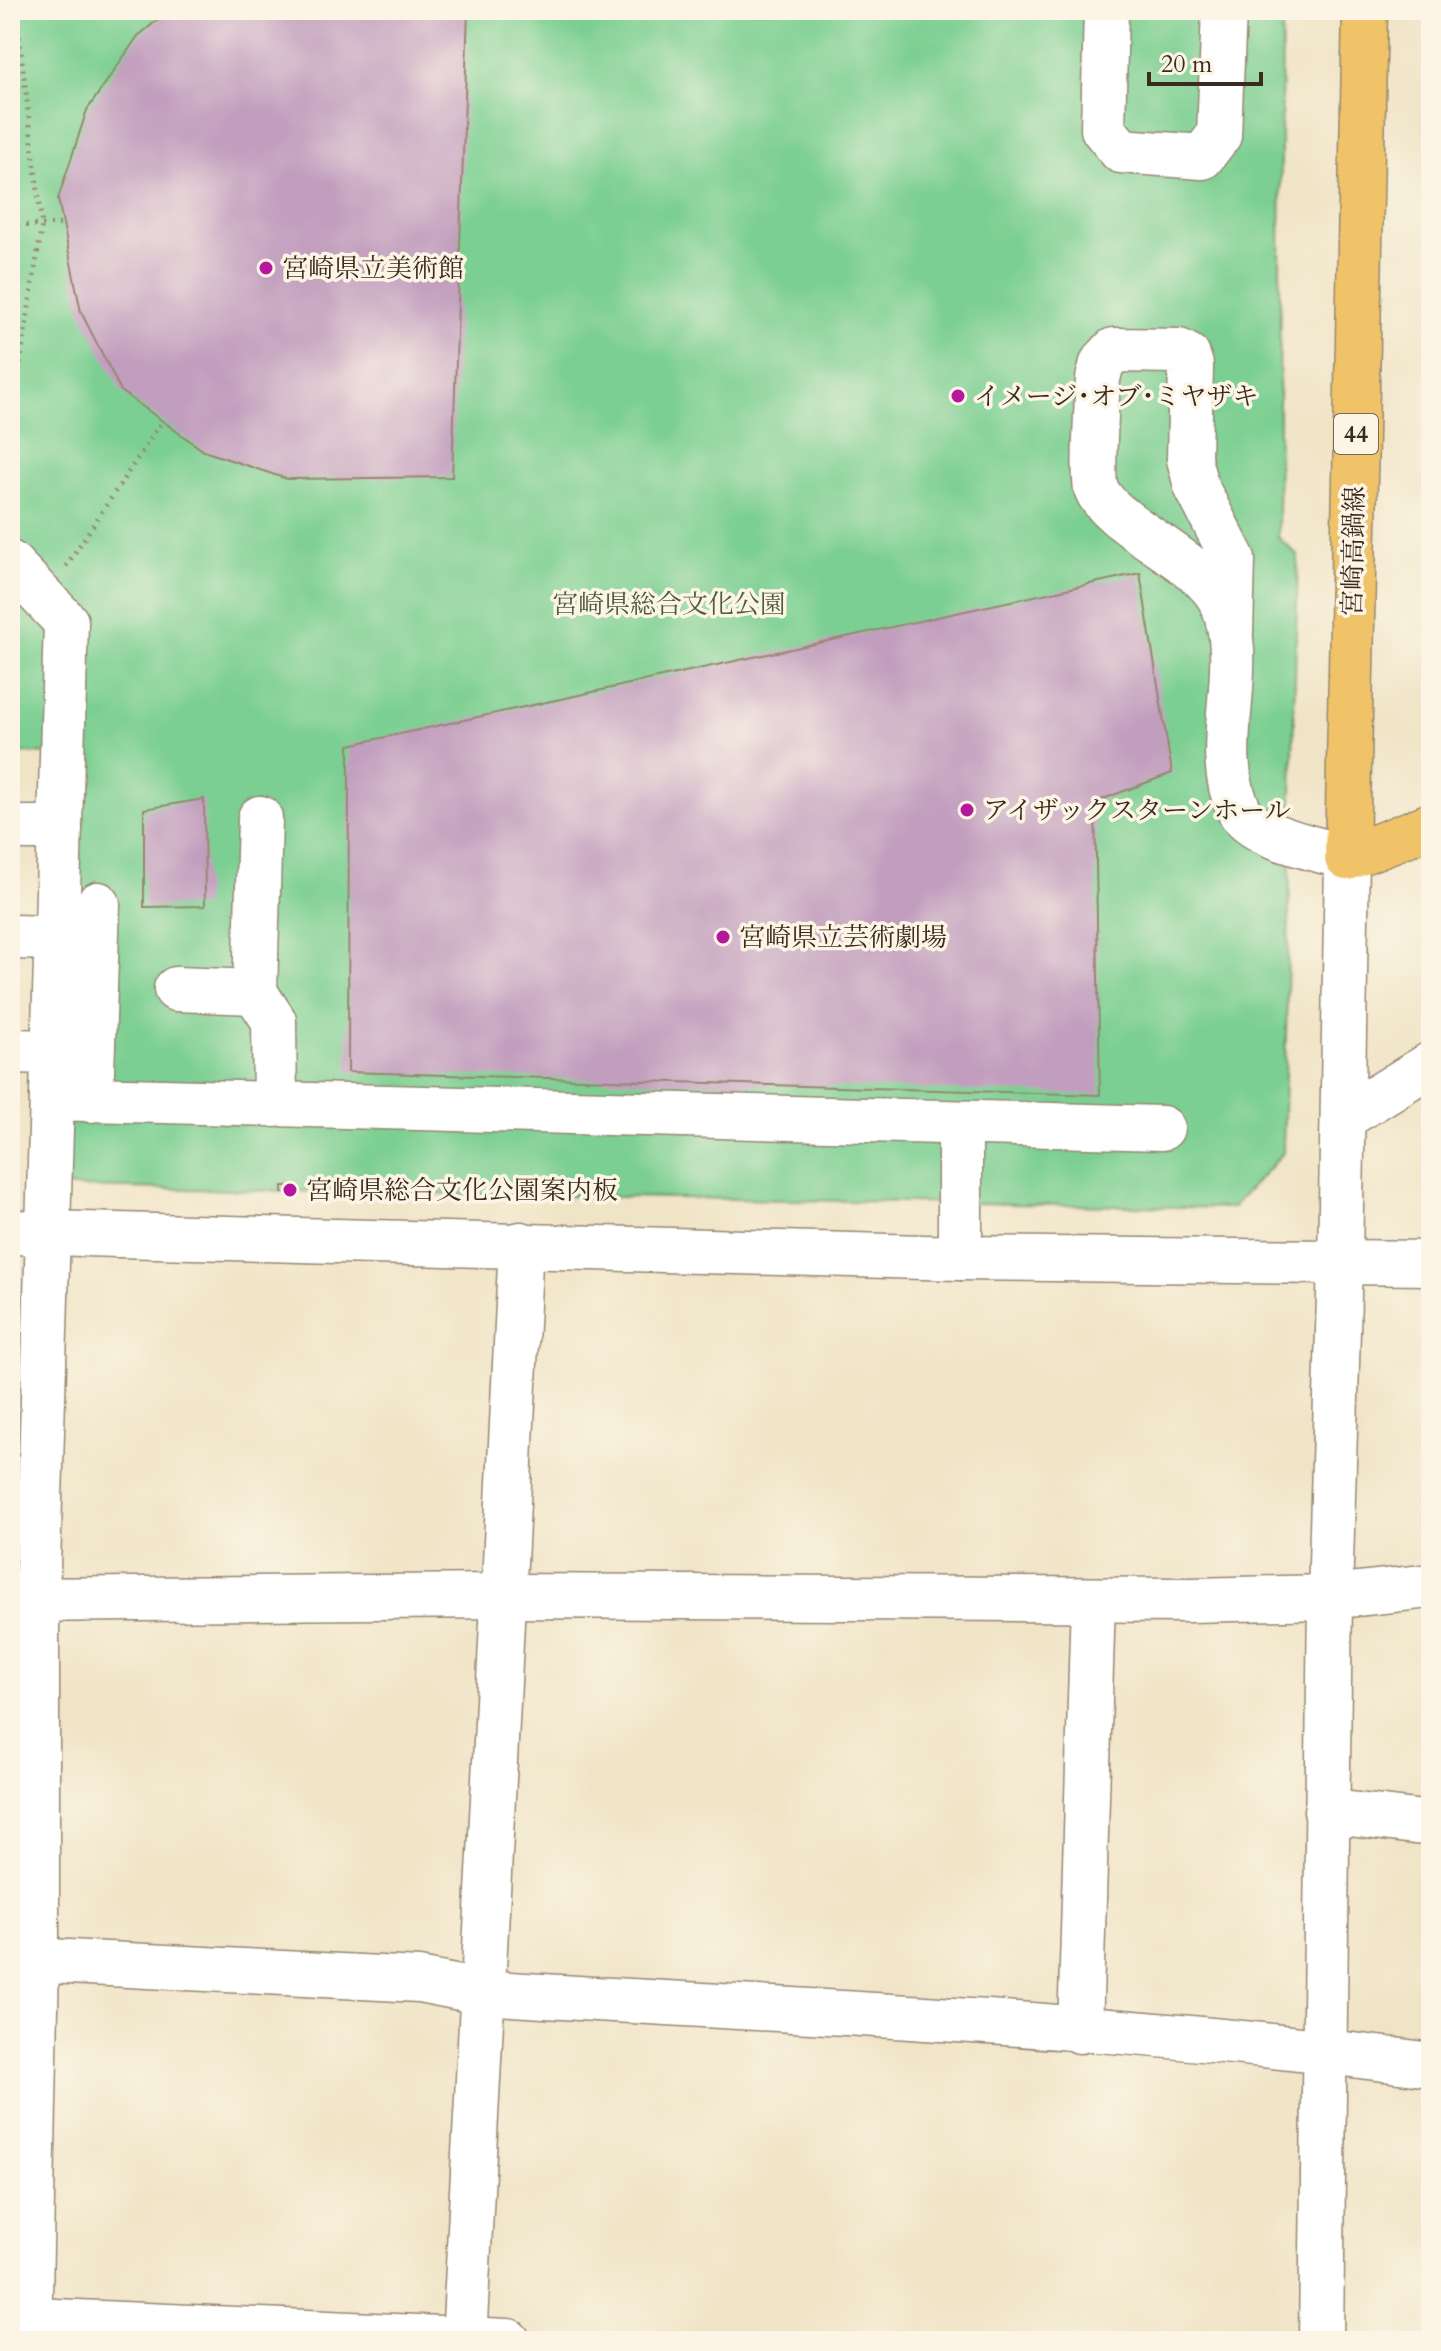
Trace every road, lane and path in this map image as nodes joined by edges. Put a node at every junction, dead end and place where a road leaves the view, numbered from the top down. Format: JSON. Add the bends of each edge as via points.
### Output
{"nodes":[{"id":1,"x":16,"y":10,"type":"edge"},
{"id":2,"x":1106,"y":10,"type":"edge"},
{"id":3,"x":1224,"y":10,"type":"edge"},
{"id":4,"x":1365,"y":10,"type":"edge"},
{"id":5,"x":64,"y":224,"type":"dead end"},
{"id":6,"x":42,"y":225,"type":"junction"},
{"id":7,"x":10,"y":226,"type":"edge"},
{"id":8,"x":162,"y":421,"type":"dead end"},
{"id":9,"x":10,"y":427,"type":"edge"},
{"id":10,"x":10,"y":563,"type":"edge"},
{"id":11,"x":43,"y":600,"type":"junction"},
{"id":12,"x":1231,"y":632,"type":"junction"},
{"id":13,"x":260,"y":818,"type":"dead end"},
{"id":14,"x":1431,"y":825,"type":"edge"},
{"id":15,"x":10,"y":828,"type":"edge"},
{"id":16,"x":60,"y":828,"type":"junction"},
{"id":17,"x":1347,"y":858,"type":"junction"},
{"id":18,"x":98,"y":904,"type":"dead end"},
{"id":19,"x":10,"y":937,"type":"edge"},
{"id":20,"x":56,"y":938,"type":"junction"},
{"id":21,"x":176,"y":989,"type":"dead end"},
{"id":22,"x":255,"y":992,"type":"junction"},
{"id":23,"x":10,"y":1051,"type":"edge"},
{"id":24,"x":53,"y":1052,"type":"junction"},
{"id":25,"x":1431,"y":1064,"type":"edge"},
{"id":26,"x":72,"y":1099,"type":"junction"},
{"id":27,"x":275,"y":1105,"type":"junction"},
{"id":28,"x":1343,"y":1118,"type":"junction"},
{"id":29,"x":960,"y":1123,"type":"junction"},
{"id":30,"x":1162,"y":1128,"type":"dead end"},
{"id":31,"x":28,"y":1233,"type":"edge"},
{"id":32,"x":521,"y":1244,"type":"junction"},
{"id":33,"x":960,"y":1258,"type":"junction"},
{"id":34,"x":1340,"y":1263,"type":"junction"},
{"id":35,"x":1431,"y":1263,"type":"edge"},
{"id":36,"x":1431,"y":1586,"type":"edge"},
{"id":37,"x":506,"y":1596,"type":"junction"},
{"id":38,"x":1330,"y":1597,"type":"junction"},
{"id":39,"x":1093,"y":1600,"type":"junction"},
{"id":40,"x":24,"y":1601,"type":"edge"},
{"id":41,"x":1326,"y":1811,"type":"junction"},
{"id":42,"x":1431,"y":1824,"type":"edge"},
{"id":43,"x":23,"y":1960,"type":"edge"},
{"id":44,"x":480,"y":1992,"type":"junction"},
{"id":45,"x":1080,"y":2031,"type":"junction"},
{"id":46,"x":1325,"y":2051,"type":"junction"},
{"id":47,"x":1431,"y":2065,"type":"edge"},
{"id":48,"x":23,"y":2327,"type":"edge"},
{"id":49,"x":464,"y":2340,"type":"edge"},
{"id":50,"x":508,"y":2341,"type":"edge"},
{"id":51,"x":1321,"y":2341,"type":"edge"}],
"edges":[{"from":1,"to":6,"type":"path"},
{"from":2,"to":3,"type":"street","via":[[1103,129],[1121,151],[1202,157],[1219,135]]},
{"from":4,"to":17,"type":"main road","name":"宮崎高鍋線","number":"44"},
{"from":5,"to":6,"type":"path"},
{"from":6,"to":7,"type":"path"},
{"from":6,"to":9,"type":"path"},
{"from":8,"to":11,"type":"path"},
{"from":10,"to":11,"type":"street"},
{"from":11,"to":16,"type":"street","via":[[66,622]]},
{"from":12,"to":12,"type":"street","via":[[1220,599],[1208,584],[1118,515],[1096,488],[1098,379],[1102,363],[1114,350],[1179,351],[1188,356],[1189,459],[1196,486],[1233,559]]},
{"from":12,"to":17,"type":"street","via":[[1229,775],[1239,811],[1253,828]]},
{"from":13,"to":22,"type":"street"},
{"from":14,"to":17,"type":"main road"},
{"from":15,"to":16,"type":"street"},
{"from":16,"to":20,"type":"street"},
{"from":17,"to":28,"type":"street"},
{"from":18,"to":26,"type":"street"},
{"from":19,"to":20,"type":"street"},
{"from":20,"to":24,"type":"street"},
{"from":21,"to":22,"type":"street"},
{"from":22,"to":27,"type":"street","via":[[274,1021]]},
{"from":23,"to":24,"type":"street"},
{"from":24,"to":26,"type":"street"},
{"from":25,"to":28,"type":"street"},
{"from":26,"to":27,"type":"street"},
{"from":26,"to":31,"type":"street"},
{"from":27,"to":29,"type":"street"},
{"from":28,"to":34,"type":"street"},
{"from":29,"to":30,"type":"street"},
{"from":29,"to":33,"type":"street"},
{"from":31,"to":32,"type":"street"},
{"from":31,"to":40,"type":"street"},
{"from":32,"to":33,"type":"street"},
{"from":32,"to":37,"type":"street"},
{"from":33,"to":34,"type":"street"},
{"from":34,"to":35,"type":"street"},
{"from":34,"to":38,"type":"street"},
{"from":36,"to":38,"type":"street"},
{"from":37,"to":39,"type":"street"},
{"from":37,"to":40,"type":"street"},
{"from":37,"to":44,"type":"street"},
{"from":38,"to":39,"type":"street"},
{"from":38,"to":41,"type":"street"},
{"from":39,"to":45,"type":"street"},
{"from":40,"to":43,"type":"street"},
{"from":41,"to":42,"type":"street"},
{"from":41,"to":46,"type":"street"},
{"from":43,"to":44,"type":"street","via":[[419,1980]]},
{"from":43,"to":48,"type":"street"},
{"from":44,"to":45,"type":"street"},
{"from":44,"to":49,"type":"street"},
{"from":45,"to":46,"type":"street"},
{"from":46,"to":47,"type":"street"},
{"from":46,"to":51,"type":"street"},
{"from":48,"to":49,"type":"street"},
{"from":49,"to":50,"type":"street"}]}
